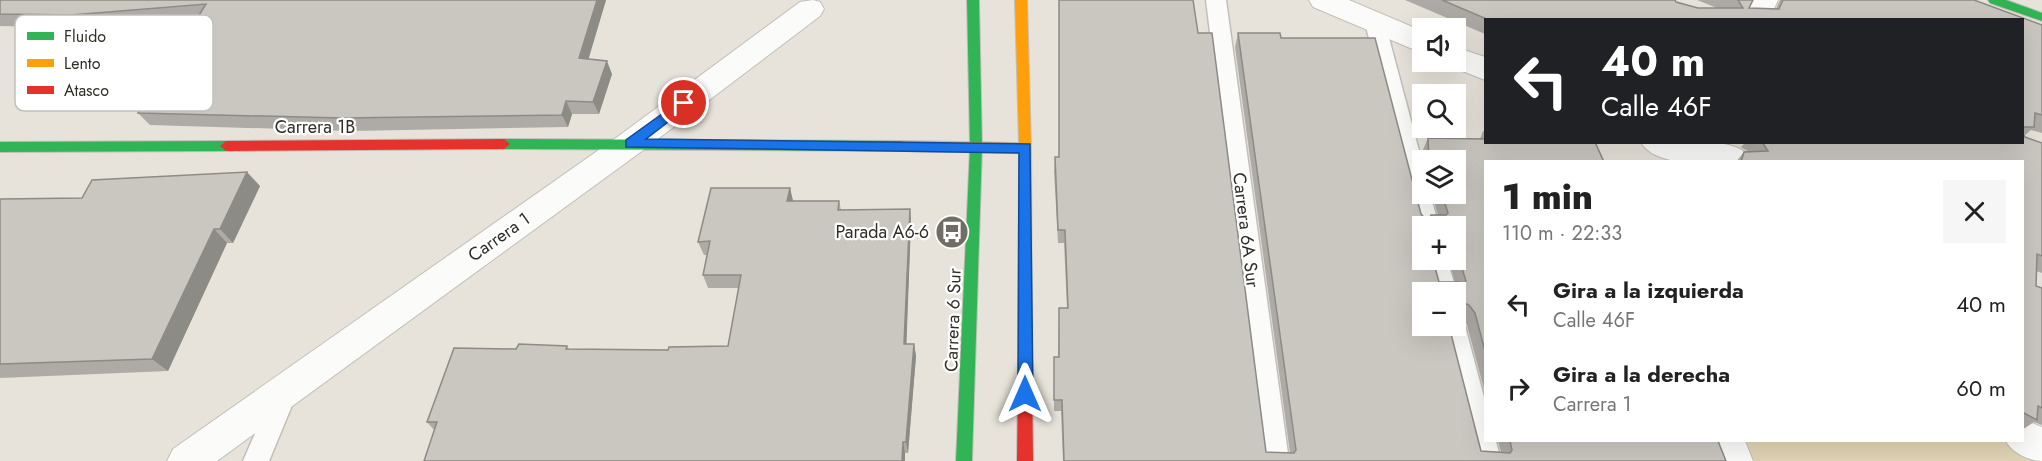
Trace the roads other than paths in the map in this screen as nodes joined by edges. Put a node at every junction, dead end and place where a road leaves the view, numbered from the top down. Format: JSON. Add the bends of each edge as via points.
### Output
{"nodes":[{"id":1,"x":973,"y":0,"type":"edge"},
{"id":2,"x":1020,"y":0,"type":"edge"},
{"id":3,"x":1216,"y":0,"type":"edge"},
{"id":4,"x":1323,"y":0,"type":"edge"},
{"id":5,"x":1764,"y":0,"type":"edge"},
{"id":6,"x":1994,"y":0,"type":"edge"},
{"id":7,"x":810,"y":9,"type":"dead end"},
{"id":8,"x":2042,"y":17,"type":"edge"},
{"id":9,"x":1756,"y":18,"type":"edge"},
{"id":10,"x":1375,"y":23,"type":"junction"},
{"id":11,"x":1412,"y":39,"type":"edge"},
{"id":12,"x":1466,"y":61,"type":"edge"},
{"id":13,"x":1484,"y":69,"type":"edge"},
{"id":14,"x":631,"y":143,"type":"junction"},
{"id":15,"x":1664,"y":144,"type":"edge"},
{"id":16,"x":0,"y":147,"type":"edge"},
{"id":17,"x":976,"y":147,"type":"junction"},
{"id":18,"x":1025,"y":148,"type":"junction"},
{"id":19,"x":1702,"y":153,"type":"edge"},
{"id":20,"x":1731,"y":160,"type":"edge"},
{"id":21,"x":1425,"y":216,"type":"edge"},
{"id":22,"x":1456,"y":336,"type":"edge"},
{"id":23,"x":288,"y":387,"type":"junction"},
{"id":24,"x":2024,"y":437,"type":"edge"},
{"id":25,"x":1726,"y":442,"type":"edge"},
{"id":26,"x":2042,"y":446,"type":"edge"},
{"id":27,"x":186,"y":461,"type":"edge"},
{"id":28,"x":256,"y":461,"type":"edge"},
{"id":29,"x":964,"y":461,"type":"edge"},
{"id":30,"x":1025,"y":461,"type":"edge"},
{"id":31,"x":1276,"y":461,"type":"edge"},
{"id":32,"x":1488,"y":461,"type":"edge"},
{"id":33,"x":1734,"y":461,"type":"edge"}],
"edges":[{"from":1,"to":17,"type":"street","name":"Carrera 6 Sur"},
{"from":2,"to":18,"type":"street"},
{"from":3,"to":31,"type":"lane","name":"Carrera 6A Sur"},
{"from":4,"to":10,"type":"street"},
{"from":5,"to":9,"type":"street"},
{"from":6,"to":8,"type":"street"},
{"from":7,"to":14,"type":"street","name":"Carrera 1"},
{"from":10,"to":11,"type":"street"},
{"from":10,"to":21,"type":"lane"},
{"from":12,"to":13,"type":"street"},
{"from":14,"to":16,"type":"street","name":"Carrera 1B"},
{"from":14,"to":17,"type":"street","name":"Carrera 1B"},
{"from":14,"to":23,"type":"street","name":"Carrera 1"},
{"from":15,"to":19,"type":"street"},
{"from":17,"to":18,"type":"street","name":"Carrera 1B"},
{"from":17,"to":29,"type":"street","name":"Carrera 6 Sur"},
{"from":18,"to":30,"type":"street"},
{"from":19,"to":20,"type":"street"},
{"from":22,"to":32,"type":"lane"},
{"from":23,"to":27,"type":"street","name":"Carrera 1"},
{"from":23,"to":28,"type":"lane"},
{"from":24,"to":26,"type":"street"},
{"from":25,"to":33,"type":"street"}]}
